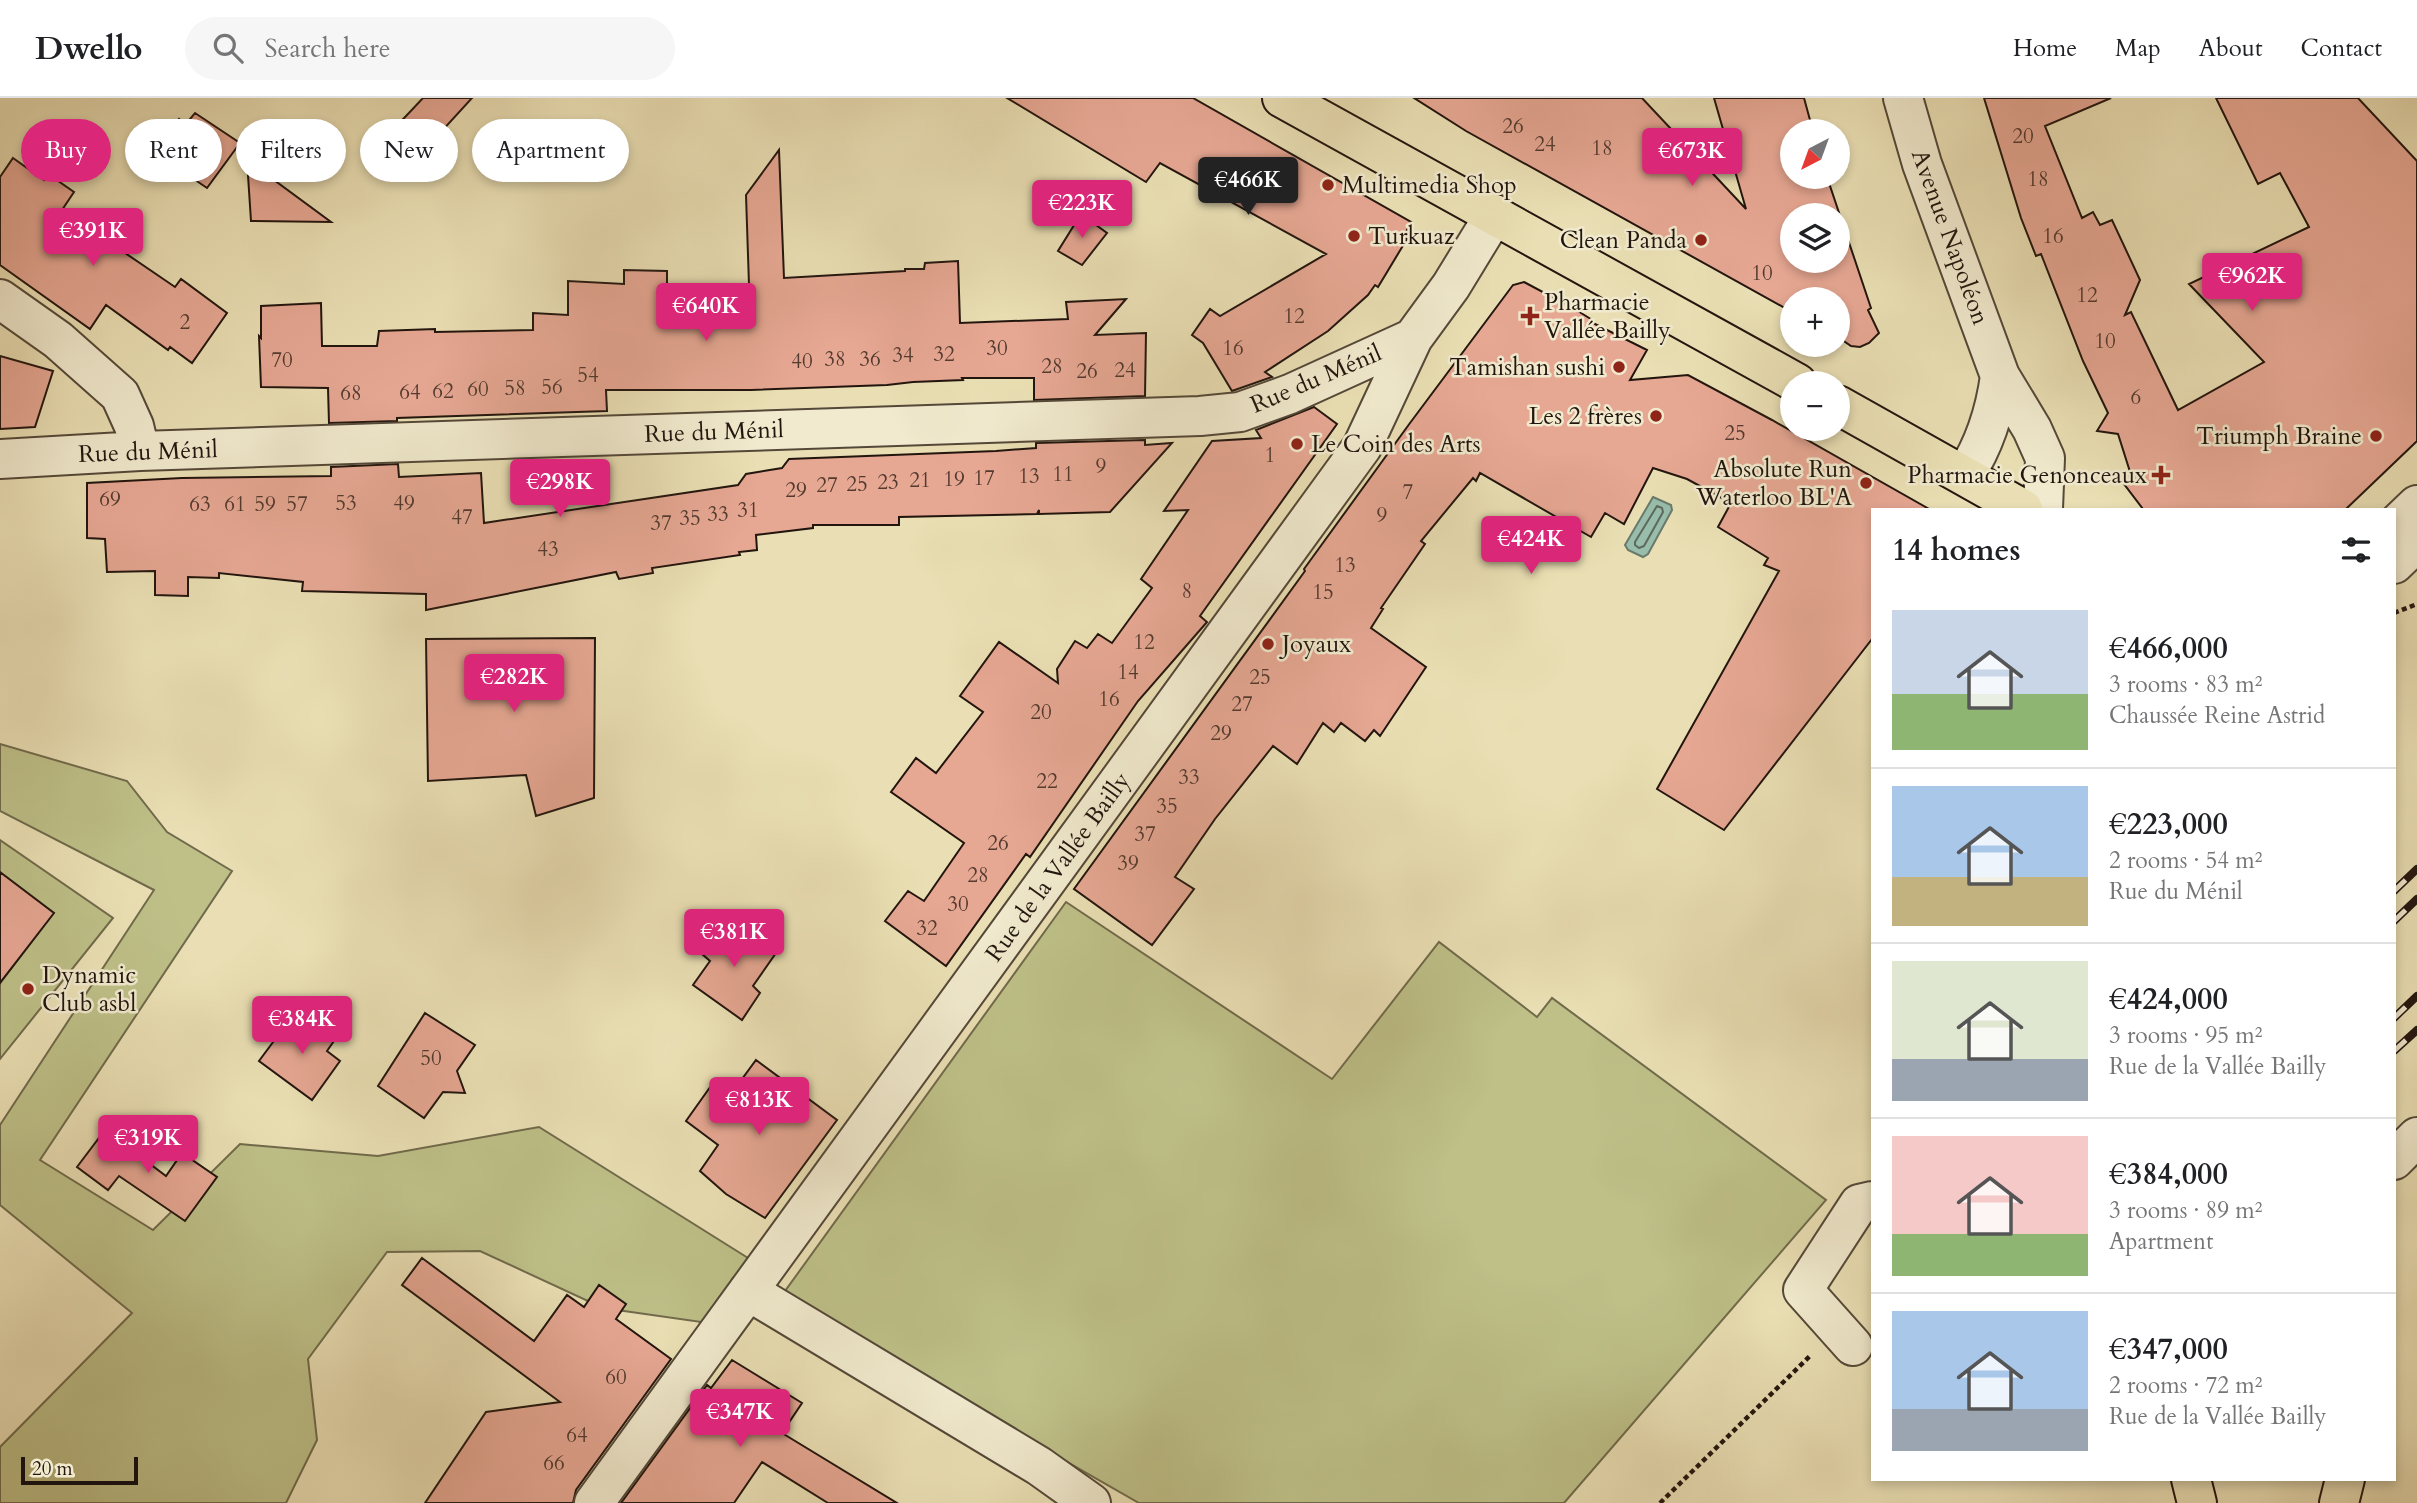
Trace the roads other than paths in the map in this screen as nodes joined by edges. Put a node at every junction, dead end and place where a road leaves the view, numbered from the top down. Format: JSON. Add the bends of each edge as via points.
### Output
{"nodes":[{"id":1,"x":1282,"y":98,"type":"edge"},
{"id":2,"x":1903,"y":98,"type":"edge"},
{"id":3,"x":1495,"y":215,"type":"junction"},
{"id":4,"x":0,"y":299,"type":"edge"},
{"id":5,"x":1413,"y":338,"type":"junction"},
{"id":6,"x":1780,"y":374,"type":"edge"},
{"id":7,"x":2000,"y":376,"type":"junction"},
{"id":8,"x":1850,"y":412,"type":"edge"},
{"id":9,"x":140,"y":451,"type":"junction"},
{"id":10,"x":0,"y":459,"type":"edge"},
{"id":11,"x":1965,"y":475,"type":"junction"},
{"id":12,"x":2417,"y":505,"type":"edge"},
{"id":13,"x":2021,"y":508,"type":"edge"},
{"id":14,"x":2043,"y":508,"type":"edge"},
{"id":15,"x":2396,"y":525,"type":"edge"},
{"id":16,"x":2417,"y":542,"type":"edge"},
{"id":17,"x":2396,"y":562,"type":"edge"},
{"id":18,"x":2417,"y":1137,"type":"edge"},
{"id":19,"x":2396,"y":1158,"type":"edge"},
{"id":20,"x":1871,"y":1201,"type":"edge"},
{"id":21,"x":748,"y":1291,"type":"junction"},
{"id":22,"x":1846,"y":1338,"type":"road end"},
{"id":23,"x":2192,"y":1481,"type":"edge"},
{"id":24,"x":594,"y":1503,"type":"edge"},
{"id":25,"x":1091,"y":1503,"type":"edge"},
{"id":26,"x":2197,"y":1503,"type":"edge"}],
"edges":[{"from":1,"to":3,"type":"main road"},
{"from":2,"to":7,"type":"street","name":"Avenue Napoléon","via":[[1922,164]]},
{"from":3,"to":5,"type":"street","name":"Rue de la Vallée Bailly"},
{"from":3,"to":6,"type":"main road"},
{"from":4,"to":9,"type":"street","via":[[58,340],[120,395]]},
{"from":5,"to":9,"type":"street","name":"Rue du Ménil","via":[[1240,412],[1200,416]]},
{"from":5,"to":21,"type":"street","name":"Rue de la Vallée Bailly","via":[[1362,447]]},
{"from":7,"to":11,"type":"street","name":"Avenue Napoléon","via":[[1992,423]]},
{"from":7,"to":14,"type":"street","name":"Avenue Napoléon","via":[[2045,458]]},
{"from":8,"to":11,"type":"main road"},
{"from":9,"to":10,"type":"street","name":"Rue du Ménil"},
{"from":11,"to":13,"type":"main road"},
{"from":12,"to":15,"type":"street"},
{"from":16,"to":17,"type":"street"},
{"from":18,"to":19,"type":"street"},
{"from":20,"to":22,"type":"street","via":[[1859,1204],[1803,1290]]},
{"from":21,"to":24,"type":"street","name":"Rue de la Vallée Bailly"},
{"from":21,"to":25,"type":"street","via":[[1039,1466]]},
{"from":23,"to":26,"type":"main road"}]}
